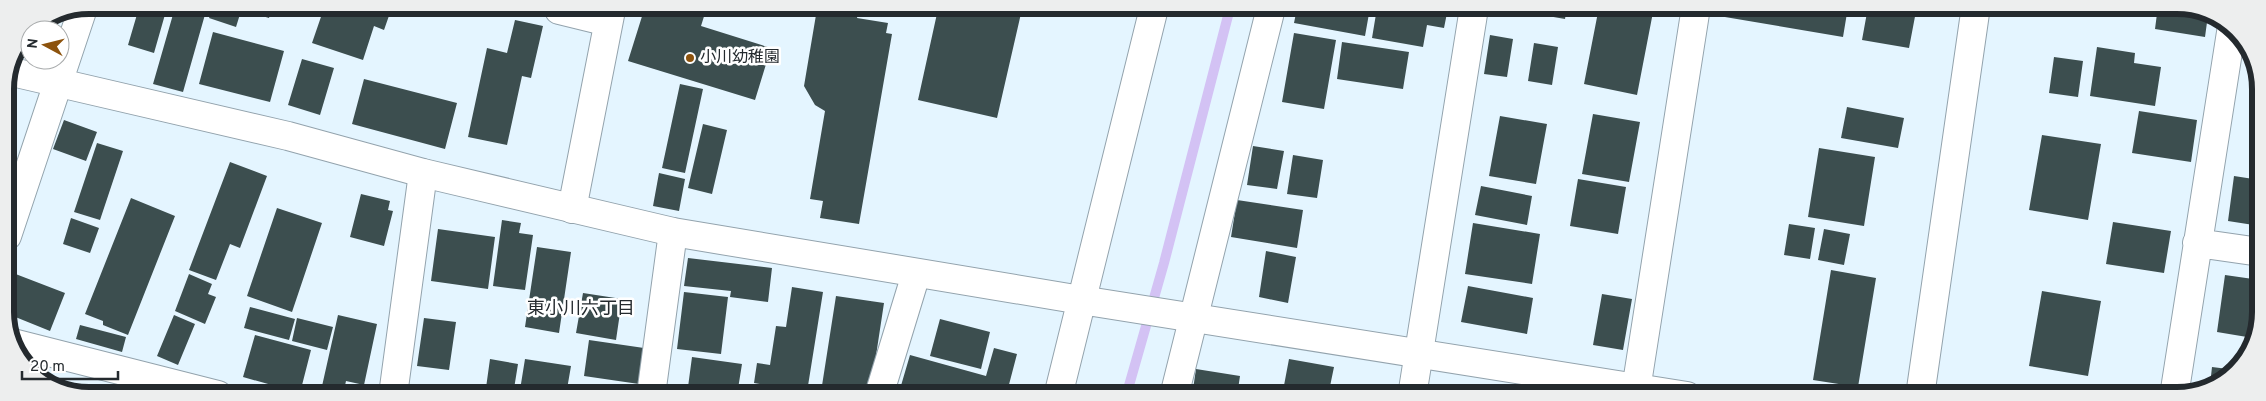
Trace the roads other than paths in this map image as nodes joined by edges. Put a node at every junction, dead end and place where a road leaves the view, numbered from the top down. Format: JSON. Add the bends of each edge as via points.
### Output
{"nodes":[{"id":1,"x":592,"y":14,"type":"edge"},
{"id":2,"x":1152,"y":14,"type":"edge"},
{"id":3,"x":1268,"y":14,"type":"edge"},
{"id":4,"x":1473,"y":14,"type":"edge"},
{"id":5,"x":1695,"y":14,"type":"edge"},
{"id":6,"x":1975,"y":14,"type":"edge"},
{"id":7,"x":81,"y":15,"type":"edge"},
{"id":8,"x":609,"y":16,"type":"edge"},
{"id":9,"x":2230,"y":36,"type":"edge"},
{"id":10,"x":15,"y":73,"type":"edge"},
{"id":11,"x":57,"y":84,"type":"junction"},
{"id":12,"x":423,"y":173,"type":"junction"},
{"id":13,"x":572,"y":209,"type":"junction"},
{"id":14,"x":14,"y":215,"type":"edge"},
{"id":15,"x":673,"y":232,"type":"junction"},
{"id":16,"x":2197,"y":243,"type":"junction"},
{"id":17,"x":2252,"y":251,"type":"edge"},
{"id":18,"x":916,"y":274,"type":"junction"},
{"id":19,"x":1081,"y":300,"type":"junction"},
{"id":20,"x":1190,"y":317,"type":"junction"},
{"id":21,"x":22,"y":345,"type":"edge"},
{"id":22,"x":1418,"y":353,"type":"junction"},
{"id":23,"x":172,"y":387,"type":"edge"},
{"id":24,"x":394,"y":387,"type":"edge"},
{"id":25,"x":652,"y":387,"type":"edge"},
{"id":26,"x":883,"y":387,"type":"edge"},
{"id":27,"x":1060,"y":387,"type":"edge"},
{"id":28,"x":1176,"y":387,"type":"edge"},
{"id":29,"x":1413,"y":387,"type":"edge"},
{"id":30,"x":1608,"y":387,"type":"edge"},
{"id":31,"x":1637,"y":387,"type":"edge"},
{"id":32,"x":1921,"y":387,"type":"edge"},
{"id":33,"x":2175,"y":387,"type":"edge"}],
"edges":[{"from":1,"to":8,"type":"street"},
{"from":2,"to":19,"type":"street"},
{"from":3,"to":20,"type":"street"},
{"from":4,"to":22,"type":"street"},
{"from":5,"to":31,"type":"street"},
{"from":6,"to":32,"type":"street"},
{"from":7,"to":11,"type":"street"},
{"from":8,"to":13,"type":"street"},
{"from":9,"to":16,"type":"street"},
{"from":10,"to":11,"type":"street"},
{"from":11,"to":12,"type":"street","via":[[288,136]]},
{"from":11,"to":14,"type":"street"},
{"from":12,"to":13,"type":"street"},
{"from":12,"to":24,"type":"street"},
{"from":13,"to":15,"type":"street"},
{"from":15,"to":18,"type":"street"},
{"from":15,"to":25,"type":"street"},
{"from":16,"to":17,"type":"street"},
{"from":16,"to":33,"type":"street"},
{"from":18,"to":19,"type":"street"},
{"from":18,"to":26,"type":"street"},
{"from":19,"to":20,"type":"street"},
{"from":19,"to":27,"type":"street"},
{"from":20,"to":22,"type":"street"},
{"from":20,"to":28,"type":"street"},
{"from":21,"to":23,"type":"street"},
{"from":22,"to":29,"type":"street"},
{"from":22,"to":30,"type":"street"}]}
